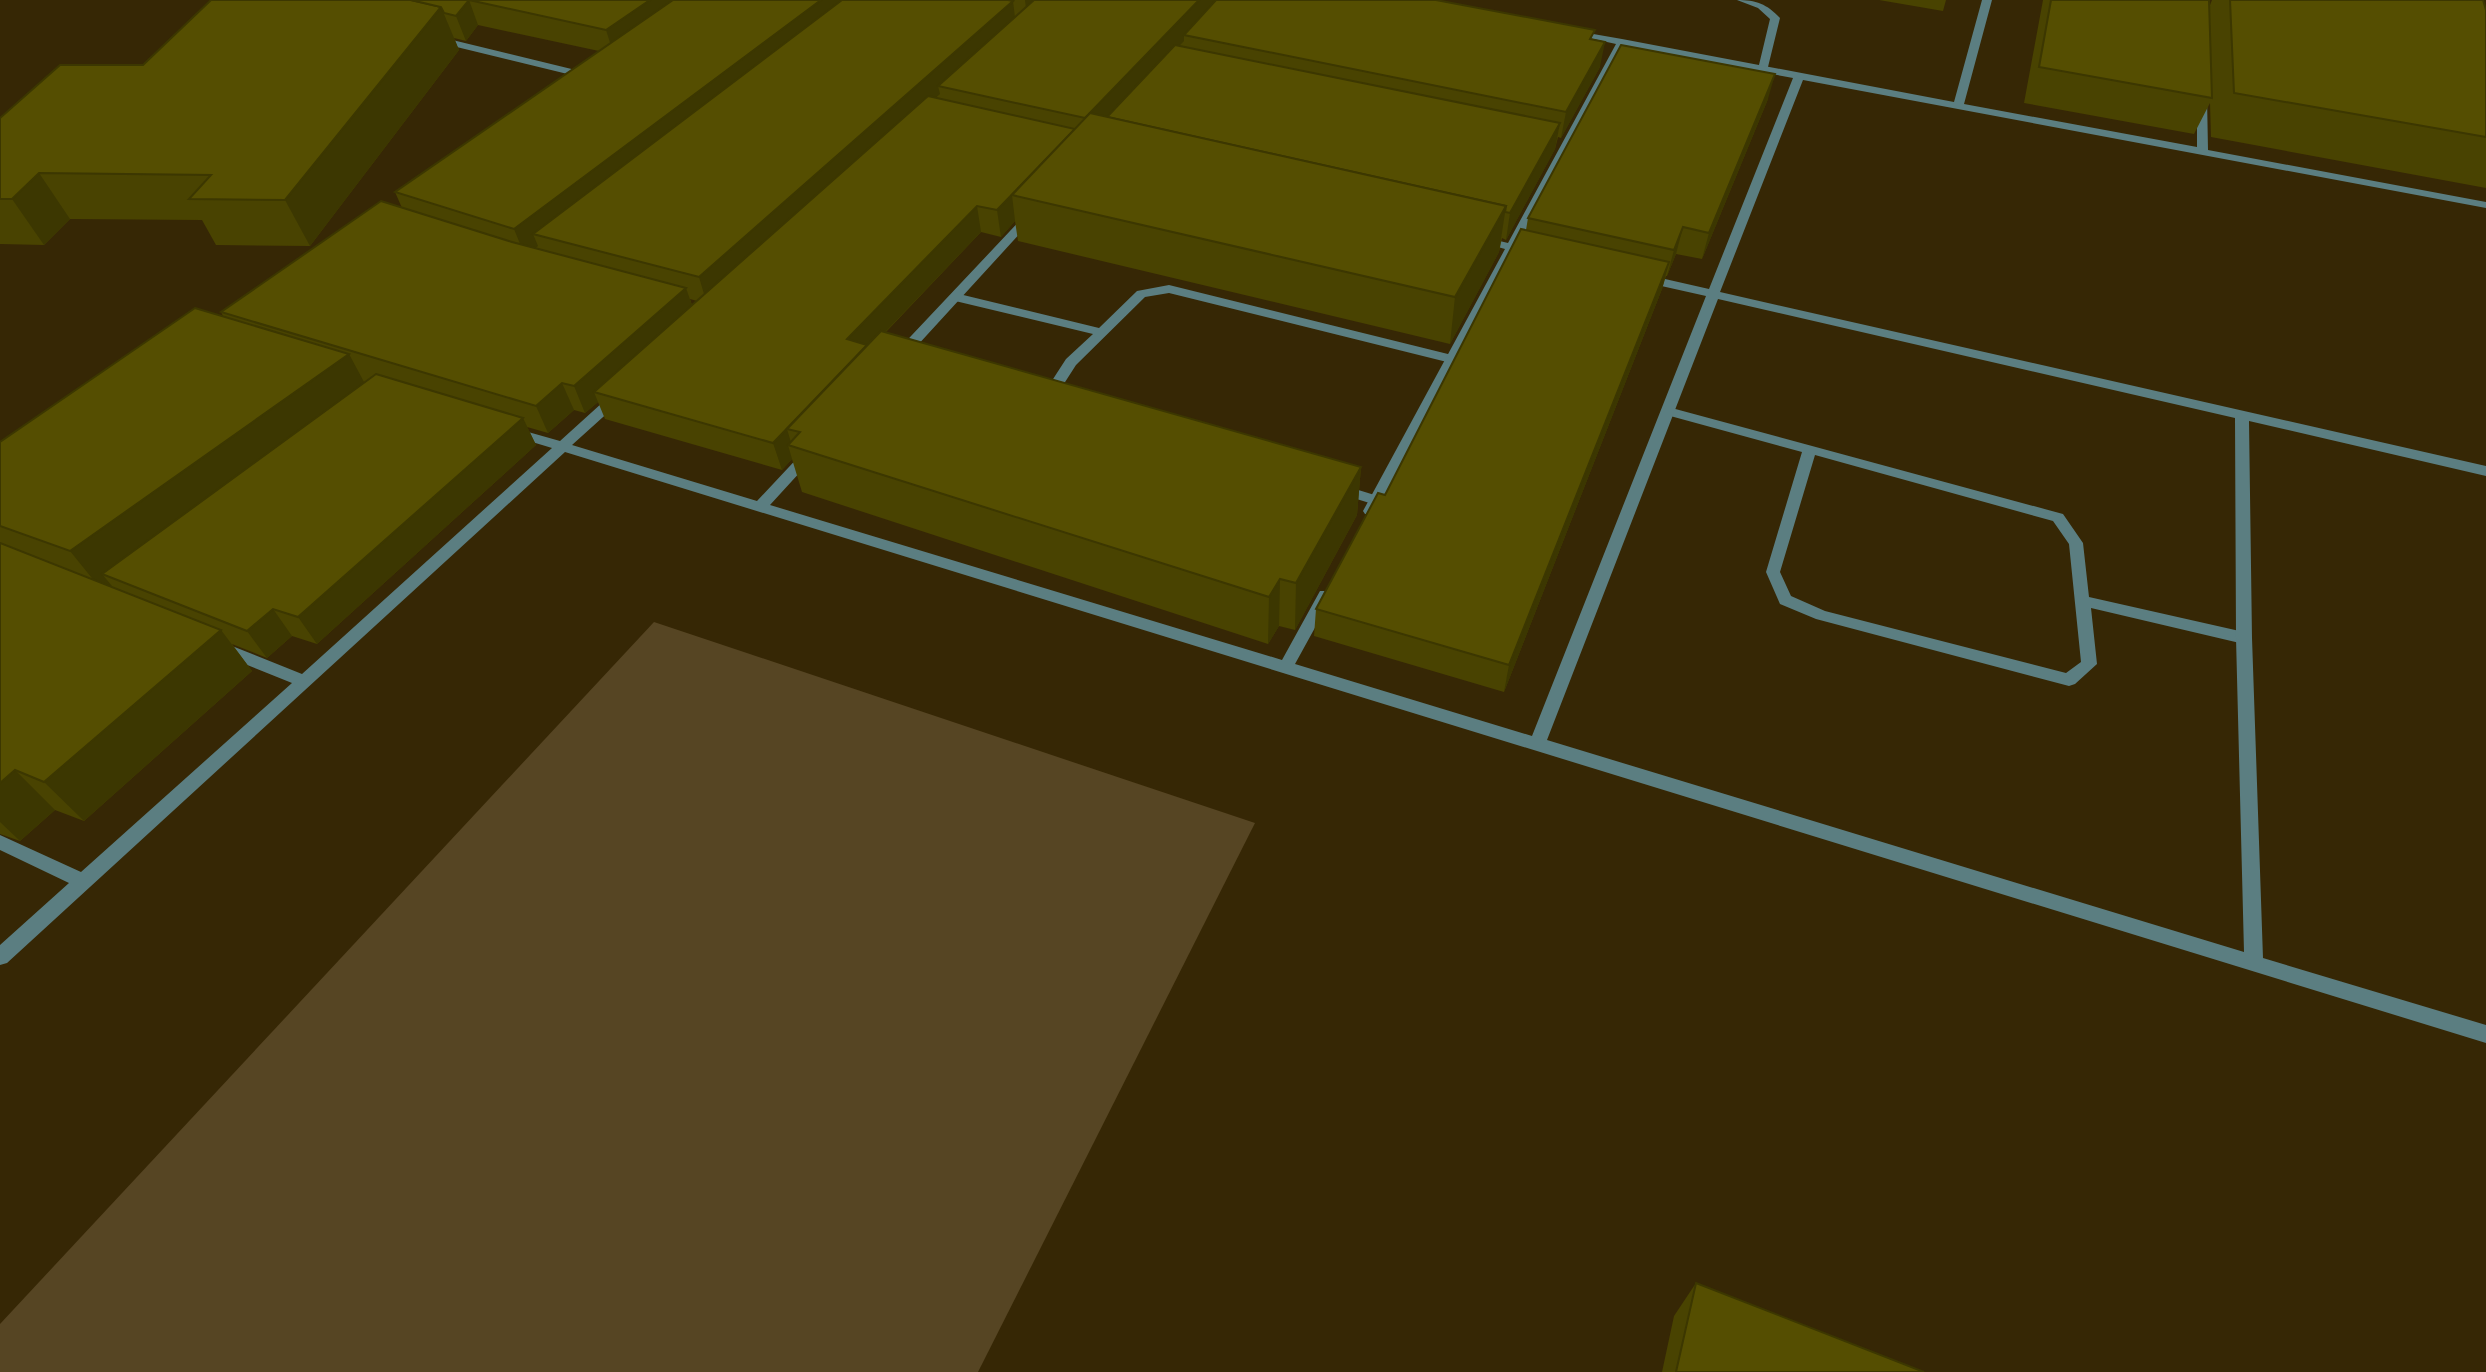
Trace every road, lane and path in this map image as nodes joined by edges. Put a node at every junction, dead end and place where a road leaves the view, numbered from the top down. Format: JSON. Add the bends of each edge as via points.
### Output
{"nodes":[{"id":1,"x":1742,"y":0,"type":"edge"},
{"id":2,"x":1987,"y":0,"type":"edge"},
{"id":3,"x":1563,"y":31,"type":"edge"},
{"id":4,"x":424,"y":37,"type":"edge"},
{"id":5,"x":1622,"y":42,"type":"junction"},
{"id":6,"x":606,"y":69,"type":"edge"},
{"id":7,"x":1763,"y":69,"type":"junction"},
{"id":8,"x":1799,"y":76,"type":"junction"},
{"id":9,"x":593,"y":77,"type":"junction"},
{"id":10,"x":580,"y":86,"type":"edge"},
{"id":11,"x":2202,"y":91,"type":"edge"},
{"id":12,"x":1958,"y":105,"type":"junction"},
{"id":13,"x":1551,"y":141,"type":"edge"},
{"id":14,"x":1566,"y":145,"type":"junction"},
{"id":15,"x":2203,"y":151,"type":"junction"},
{"id":16,"x":2486,"y":205,"type":"edge"},
{"id":17,"x":1038,"y":207,"type":"edge"},
{"id":18,"x":1466,"y":237,"type":"edge"},
{"id":19,"x":1511,"y":248,"type":"junction"},
{"id":20,"x":1542,"y":255,"type":"edge"},
{"id":21,"x":1635,"y":276,"type":"edge"},
{"id":22,"x":1713,"y":294,"type":"junction"},
{"id":23,"x":955,"y":297,"type":"junction"},
{"id":24,"x":1100,"y":332,"type":"junction"},
{"id":25,"x":1451,"y":359,"type":"junction"},
{"id":26,"x":890,"y":367,"type":"edge"},
{"id":27,"x":631,"y":384,"type":"edge"},
{"id":28,"x":1063,"y":407,"type":"edge"},
{"id":29,"x":1668,"y":411,"type":"junction"},
{"id":30,"x":2242,"y":415,"type":"junction"},
{"id":31,"x":504,"y":429,"type":"edge"},
{"id":32,"x":562,"y":446,"type":"junction"},
{"id":33,"x":814,"y":449,"type":"edge"},
{"id":34,"x":1810,"y":449,"type":"junction"},
{"id":35,"x":2486,"y":471,"type":"edge"},
{"id":36,"x":1330,"y":487,"type":"edge"},
{"id":37,"x":1376,"y":500,"type":"junction"},
{"id":38,"x":760,"y":507,"type":"junction"},
{"id":39,"x":1361,"y":528,"type":"edge"},
{"id":40,"x":1331,"y":584,"type":"edge"},
{"id":41,"x":2082,"y":601,"type":"junction"},
{"id":42,"x":2244,"y":638,"type":"junction"},
{"id":43,"x":205,"y":642,"type":"edge"},
{"id":44,"x":1286,"y":667,"type":"junction"},
{"id":45,"x":304,"y":681,"type":"junction"},
{"id":46,"x":1537,"y":744,"type":"junction"},
{"id":47,"x":0,"y":842,"type":"edge"},
{"id":48,"x":83,"y":881,"type":"junction"},
{"id":49,"x":0,"y":957,"type":"edge"},
{"id":50,"x":2254,"y":963,"type":"junction"},
{"id":51,"x":2486,"y":1034,"type":"edge"}],
"edges":[{"from":1,"to":7,"type":"street","via":[[1775,18]]},
{"from":2,"to":12,"type":"street"},
{"from":3,"to":5,"type":"street"},
{"from":4,"to":9,"type":"street"},
{"from":5,"to":7,"type":"street"},
{"from":5,"to":14,"type":"street"},
{"from":6,"to":9,"type":"street"},
{"from":7,"to":8,"type":"street"},
{"from":8,"to":12,"type":"street"},
{"from":8,"to":22,"type":"street"},
{"from":9,"to":10,"type":"street"},
{"from":11,"to":15,"type":"street"},
{"from":12,"to":15,"type":"street"},
{"from":13,"to":14,"type":"street"},
{"from":14,"to":19,"type":"street"},
{"from":15,"to":16,"type":"street"},
{"from":17,"to":23,"type":"street"},
{"from":18,"to":19,"type":"street"},
{"from":19,"to":20,"type":"street"},
{"from":19,"to":25,"type":"street"},
{"from":21,"to":22,"type":"street"},
{"from":22,"to":29,"type":"street"},
{"from":22,"to":30,"type":"street"},
{"from":23,"to":24,"type":"street"},
{"from":23,"to":26,"type":"street"},
{"from":24,"to":25,"type":"street","via":[[1141,294],[1169,289]]},
{"from":24,"to":28,"type":"street","via":[[1051,393]]},
{"from":25,"to":37,"type":"street"},
{"from":27,"to":32,"type":"street"},
{"from":29,"to":34,"type":"street"},
{"from":29,"to":46,"type":"street"},
{"from":30,"to":35,"type":"street"},
{"from":30,"to":42,"type":"street"},
{"from":31,"to":32,"type":"street"},
{"from":32,"to":38,"type":"street"},
{"from":32,"to":45,"type":"street"},
{"from":33,"to":38,"type":"street"},
{"from":34,"to":41,"type":"street","via":[[2058,517],[2076,543]]},
{"from":34,"to":41,"type":"street","via":[[1773,572],[1785,600],[1821,615],[2069,680],[2089,664]]},
{"from":36,"to":37,"type":"street"},
{"from":37,"to":39,"type":"street"},
{"from":38,"to":44,"type":"street"},
{"from":40,"to":44,"type":"street"},
{"from":41,"to":42,"type":"street"},
{"from":42,"to":50,"type":"street"},
{"from":43,"to":45,"type":"street"},
{"from":44,"to":46,"type":"street"},
{"from":45,"to":48,"type":"street"},
{"from":46,"to":50,"type":"street"},
{"from":47,"to":48,"type":"street"},
{"from":48,"to":49,"type":"street"},
{"from":50,"to":51,"type":"street"}]}
